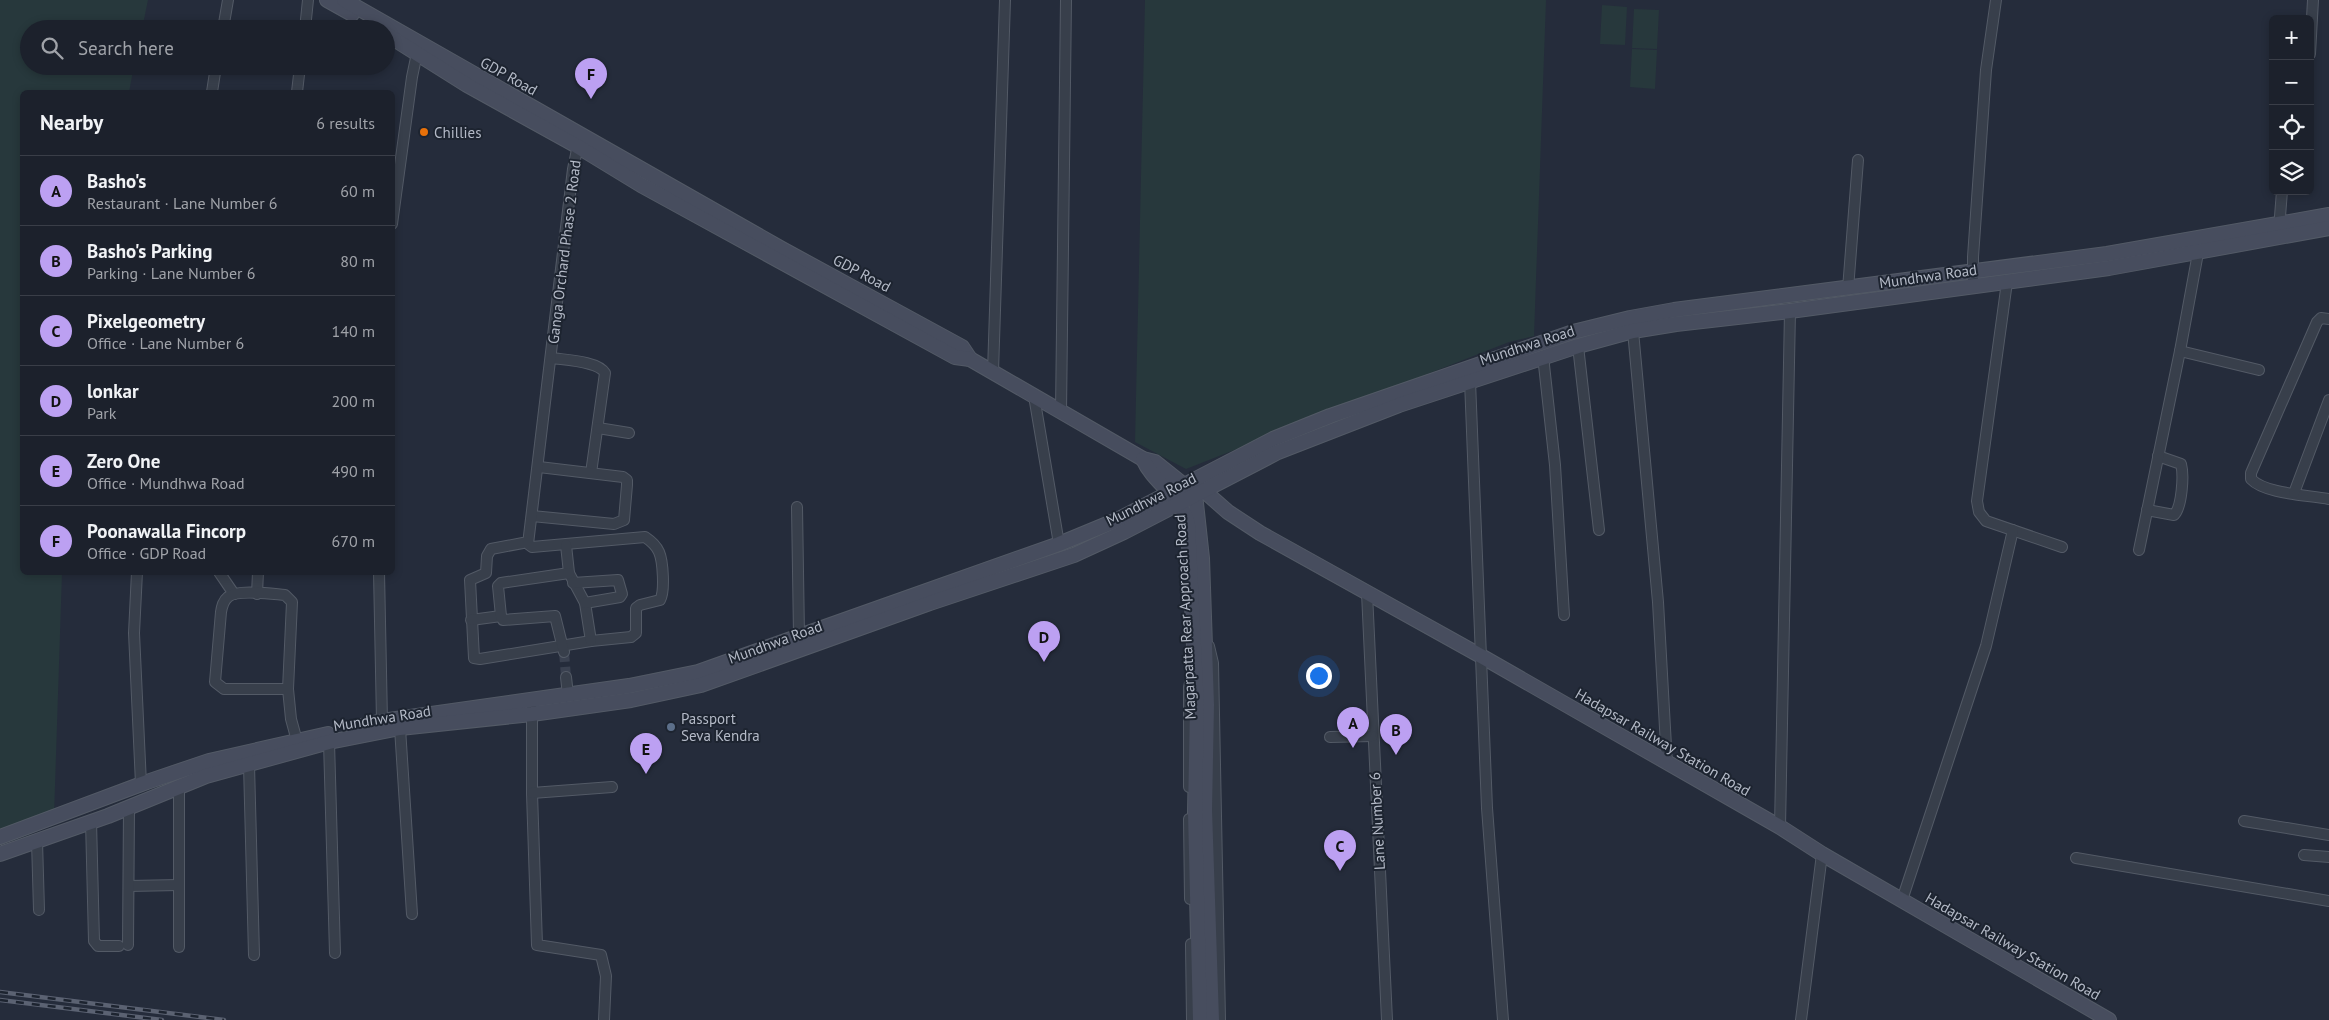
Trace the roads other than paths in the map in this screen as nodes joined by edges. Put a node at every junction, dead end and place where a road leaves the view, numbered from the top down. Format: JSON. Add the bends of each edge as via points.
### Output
{"nodes":[{"id":1,"x":228,"y":0,"type":"edge"},
{"id":2,"x":308,"y":0,"type":"edge"},
{"id":3,"x":328,"y":0,"type":"edge"},
{"id":4,"x":344,"y":0,"type":"edge"},
{"id":5,"x":1005,"y":0,"type":"edge"},
{"id":6,"x":1066,"y":0,"type":"edge"},
{"id":7,"x":1996,"y":0,"type":"edge"},
{"id":8,"x":2313,"y":0,"type":"edge"},
{"id":9,"x":2312,"y":15,"type":"edge"},
{"id":10,"x":225,"y":20,"type":"edge"},
{"id":11,"x":305,"y":20,"type":"edge"},
{"id":12,"x":361,"y":20,"type":"edge"},
{"id":13,"x":378,"y":20,"type":"edge"},
{"id":14,"x":395,"y":30,"type":"edge"},
{"id":15,"x":395,"y":40,"type":"edge"},
{"id":16,"x":417,"y":53,"type":"junction"},
{"id":17,"x":215,"y":75,"type":"edge"},
{"id":18,"x":299,"y":75,"type":"edge"},
{"id":19,"x":212,"y":90,"type":"edge"},
{"id":20,"x":297,"y":90,"type":"edge"},
{"id":21,"x":579,"y":140,"type":"junction"},
{"id":22,"x":1858,"y":160,"type":"dead end"},
{"id":23,"x":2282,"y":195,"type":"edge"},
{"id":24,"x":395,"y":202,"type":"edge"},
{"id":25,"x":2329,"y":221,"type":"edge"},
{"id":26,"x":2279,"y":231,"type":"junction"},
{"id":27,"x":2198,"y":253,"type":"junction"},
{"id":28,"x":1973,"y":279,"type":"junction"},
{"id":29,"x":2007,"y":282,"type":"junction"},
{"id":30,"x":1848,"y":289,"type":"junction"},
{"id":31,"x":1790,"y":311,"type":"junction"},
{"id":32,"x":2329,"y":319,"type":"edge"},
{"id":33,"x":1633,"y":331,"type":"junction"},
{"id":34,"x":1570,"y":343,"type":"junction"},
{"id":35,"x":2180,"y":351,"type":"junction"},
{"id":36,"x":1544,"y":356,"type":"junction"},
{"id":37,"x":552,"y":358,"type":"junction"},
{"id":38,"x":2259,"y":370,"type":"dead end"},
{"id":39,"x":993,"y":372,"type":"junction"},
{"id":40,"x":1470,"y":381,"type":"junction"},
{"id":41,"x":1034,"y":396,"type":"junction"},
{"id":42,"x":2329,"y":400,"type":"edge"},
{"id":43,"x":1061,"y":412,"type":"junction"},
{"id":44,"x":598,"y":428,"type":"junction"},
{"id":45,"x":629,"y":432,"type":"dead end"},
{"id":46,"x":2158,"y":456,"type":"junction"},
{"id":47,"x":1143,"y":459,"type":"junction"},
{"id":48,"x":539,"y":467,"type":"junction"},
{"id":49,"x":591,"y":473,"type":"junction"},
{"id":50,"x":1184,"y":484,"type":"junction"},
{"id":51,"x":1169,"y":492,"type":"junction"},
{"id":52,"x":1199,"y":492,"type":"junction"},
{"id":53,"x":2294,"y":493,"type":"junction"},
{"id":54,"x":2329,"y":499,"type":"edge"},
{"id":55,"x":1179,"y":502,"type":"junction"},
{"id":56,"x":797,"y":507,"type":"dead end"},
{"id":57,"x":2147,"y":510,"type":"junction"},
{"id":58,"x":532,"y":516,"type":"junction"},
{"id":59,"x":1600,"y":530,"type":"dead end"},
{"id":60,"x":2013,"y":530,"type":"junction"},
{"id":61,"x":528,"y":542,"type":"junction"},
{"id":62,"x":1059,"y":544,"type":"junction"},
{"id":63,"x":566,"y":545,"type":"junction"},
{"id":64,"x":2062,"y":547,"type":"dead end"},
{"id":65,"x":2139,"y":550,"type":"dead end"},
{"id":66,"x":570,"y":572,"type":"junction"},
{"id":67,"x":137,"y":575,"type":"edge"},
{"id":68,"x":221,"y":575,"type":"edge"},
{"id":69,"x":258,"y":575,"type":"edge"},
{"id":70,"x":379,"y":575,"type":"edge"},
{"id":71,"x":979,"y":581,"type":"junction"},
{"id":72,"x":573,"y":583,"type":"junction"},
{"id":73,"x":1367,"y":593,"type":"junction"},
{"id":74,"x":234,"y":594,"type":"junction"},
{"id":75,"x":258,"y":594,"type":"junction"},
{"id":76,"x":585,"y":603,"type":"junction"},
{"id":77,"x":1564,"y":615,"type":"dead end"},
{"id":78,"x":501,"y":616,"type":"junction"},
{"id":79,"x":471,"y":620,"type":"junction"},
{"id":80,"x":1204,"y":634,"type":"junction"},
{"id":81,"x":799,"y":635,"type":"junction"},
{"id":82,"x":591,"y":641,"type":"junction"},
{"id":83,"x":563,"y":649,"type":"junction"},
{"id":84,"x":1481,"y":656,"type":"junction"},
{"id":85,"x":1194,"y":662,"type":"junction"},
{"id":86,"x":566,"y":677,"type":"tunnel mouth"},
{"id":87,"x":699,"y":678,"type":"junction"},
{"id":88,"x":288,"y":689,"type":"junction"},
{"id":89,"x":568,"y":695,"type":"junction"},
{"id":90,"x":1202,"y":706,"type":"junction"},
{"id":91,"x":532,"y":707,"type":"junction"},
{"id":92,"x":382,"y":721,"type":"junction"},
{"id":93,"x":400,"y":728,"type":"junction"},
{"id":94,"x":1373,"y":736,"type":"junction"},
{"id":95,"x":1330,"y":737,"type":"dead end"},
{"id":96,"x":297,"y":741,"type":"junction"},
{"id":97,"x":329,"y":742,"type":"junction"},
{"id":98,"x":1668,"y":764,"type":"junction"},
{"id":99,"x":249,"y":765,"type":"junction"},
{"id":100,"x":141,"y":784,"type":"junction"},
{"id":101,"x":179,"y":786,"type":"junction"},
{"id":102,"x":612,"y":787,"type":"dead end"},
{"id":103,"x":122,"y":791,"type":"junction"},
{"id":104,"x":532,"y":793,"type":"junction"},
{"id":105,"x":134,"y":805,"type":"junction"},
{"id":106,"x":86,"y":818,"type":"junction"},
{"id":107,"x":2244,"y":821,"type":"dead end"},
{"id":108,"x":1780,"y":827,"type":"junction"},
{"id":109,"x":2329,"y":835,"type":"edge"},
{"id":110,"x":0,"y":837,"type":"edge"},
{"id":111,"x":37,"y":841,"type":"junction"},
{"id":112,"x":0,"y":846,"type":"edge"},
{"id":113,"x":0,"y":852,"type":"edge"},
{"id":114,"x":1822,"y":854,"type":"junction"},
{"id":115,"x":2304,"y":855,"type":"dead end"},
{"id":116,"x":2329,"y":857,"type":"edge"},
{"id":117,"x":2076,"y":858,"type":"dead end"},
{"id":118,"x":179,"y":885,"type":"junction"},
{"id":119,"x":129,"y":886,"type":"junction"},
{"id":120,"x":1902,"y":900,"type":"junction"},
{"id":121,"x":2329,"y":901,"type":"edge"},
{"id":122,"x":39,"y":910,"type":"dead end"},
{"id":123,"x":412,"y":914,"type":"dead end"},
{"id":124,"x":179,"y":947,"type":"dead end"},
{"id":125,"x":335,"y":953,"type":"dead end"},
{"id":126,"x":254,"y":955,"type":"dead end"},
{"id":127,"x":604,"y":1020,"type":"edge"},
{"id":128,"x":1192,"y":1020,"type":"edge"},
{"id":129,"x":1200,"y":1020,"type":"edge"},
{"id":130,"x":1212,"y":1020,"type":"edge"},
{"id":131,"x":1220,"y":1020,"type":"edge"},
{"id":132,"x":1387,"y":1020,"type":"edge"},
{"id":133,"x":1502,"y":1020,"type":"edge"},
{"id":134,"x":1801,"y":1020,"type":"edge"},
{"id":135,"x":2108,"y":1020,"type":"edge"}],
"edges":[{"from":1,"to":10,"type":"street"},
{"from":2,"to":11,"type":"street"},
{"from":3,"to":12,"type":"main road"},
{"from":4,"to":13,"type":"main road","name":"GDP Road"},
{"from":5,"to":39,"type":"street"},
{"from":6,"to":43,"type":"street"},
{"from":7,"to":28,"type":"street","via":[[1986,70]]},
{"from":8,"to":9,"type":"street"},
{"from":14,"to":21,"type":"main road","name":"GDP Road"},
{"from":15,"to":16,"type":"main road"},
{"from":16,"to":21,"type":"main road","via":[[468,84]]},
{"from":16,"to":24,"type":"street"},
{"from":17,"to":19,"type":"street"},
{"from":18,"to":20,"type":"street"},
{"from":21,"to":37,"type":"street","name":"Ganga Orchard Phase 2 Road"},
{"from":21,"to":39,"type":"main road","name":"GDP Road","via":[[962,347],[970,359]]},
{"from":22,"to":30,"type":"street"},
{"from":23,"to":26,"type":"street"},
{"from":25,"to":26,"type":"main road","name":"Mundhwa Road"},
{"from":26,"to":27,"type":"main road","name":"Mundhwa Road"},
{"from":26,"to":28,"type":"main road","name":"Mundhwa Road","via":[[2107,254]]},
{"from":27,"to":29,"type":"main road","name":"Mundhwa Road"},
{"from":27,"to":35,"type":"street"},
{"from":28,"to":29,"type":"main road","name":"Mundhwa Road"},
{"from":28,"to":30,"type":"main road","name":"Mundhwa Road"},
{"from":28,"to":31,"type":"main road","name":"Mundhwa Road"},
{"from":29,"to":60,"type":"street","via":[[1977,501],[1979,512],[1986,521]]},
{"from":30,"to":34,"type":"main road","name":"Mundhwa Road","via":[[1630,318]]},
{"from":31,"to":33,"type":"main road","name":"Mundhwa Road"},
{"from":31,"to":108,"type":"street"},
{"from":32,"to":53,"type":"street","via":[[2321,318],[2318,322],[2251,473],[2256,485]]},
{"from":33,"to":34,"type":"main road","name":"Mundhwa Road"},
{"from":33,"to":98,"type":"street","via":[[1658,602]]},
{"from":34,"to":36,"type":"main road","name":"Mundhwa Road"},
{"from":34,"to":50,"type":"main road","name":"Mundhwa Road","via":[[1330,416],[1273,439]]},
{"from":34,"to":59,"type":"street"},
{"from":35,"to":38,"type":"street"},
{"from":35,"to":46,"type":"street"},
{"from":36,"to":40,"type":"main road","name":"Mundhwa Road"},
{"from":36,"to":77,"type":"street","via":[[1555,465]]},
{"from":37,"to":44,"type":"street","name":"Ganga Orchard Phase 2 Road","via":[[602,368],[605,378]]},
{"from":37,"to":48,"type":"street","name":"Ganga Orchard Phase 2 Road"},
{"from":39,"to":41,"type":"main road","name":"GDP Road"},
{"from":40,"to":52,"type":"main road","name":"Mundhwa Road","via":[[1335,428],[1278,452]]},
{"from":40,"to":84,"type":"street"},
{"from":41,"to":43,"type":"main road","name":"GDP Road"},
{"from":41,"to":62,"type":"street"},
{"from":42,"to":53,"type":"street"},
{"from":43,"to":47,"type":"main road","name":"GDP Road"},
{"from":44,"to":45,"type":"street"},
{"from":44,"to":49,"type":"street","name":"Ganga Orchard Phase 2 Road"},
{"from":46,"to":57,"type":"street"},
{"from":46,"to":57,"type":"street","via":[[2181,464],[2179,506],[2174,515]]},
{"from":47,"to":50,"type":"main road","name":"Magarpatta Rear Approach Road","via":[[1155,462]]},
{"from":47,"to":51,"type":"main road","name":"Magarpatta Rear Approach Road","via":[[1148,471]]},
{"from":48,"to":49,"type":"street"},
{"from":48,"to":58,"type":"street","name":"Ganga Orchard Phase 2 Road"},
{"from":49,"to":58,"type":"street","via":[[626,480],[624,520],[619,524]]},
{"from":50,"to":51,"type":"main road","name":"Mundhwa Road"},
{"from":50,"to":52,"type":"main road","name":"Magarpatta Rear Approach Road"},
{"from":51,"to":55,"type":"main road","name":"Magarpatta Rear Approach Road"},
{"from":51,"to":62,"type":"main road","name":"Mundhwa Road","via":[[1118,520]]},
{"from":52,"to":55,"type":"main road","name":"Mundhwa Road"},
{"from":52,"to":73,"type":"main road","name":"Hadapsar Railway Station Road","via":[[1260,533]]},
{"from":52,"to":80,"type":"main road","name":"Magarpatta Rear Approach Road"},
{"from":53,"to":54,"type":"street"},
{"from":55,"to":71,"type":"main road","name":"Mundhwa Road","via":[[1074,555]]},
{"from":55,"to":85,"type":"main road","name":"Magarpatta Rear Approach Road","via":[[1188,524]]},
{"from":56,"to":81,"type":"street"},
{"from":57,"to":65,"type":"street"},
{"from":58,"to":61,"type":"street","name":"Ganga Orchard Phase 2 Road"},
{"from":60,"to":64,"type":"street"},
{"from":60,"to":120,"type":"street","via":[[1986,646]]},
{"from":61,"to":63,"type":"street","via":[[532,547]]},
{"from":61,"to":79,"type":"street","via":[[491,549],[486,573],[470,580]]},
{"from":62,"to":71,"type":"main road","name":"Mundhwa Road"},
{"from":63,"to":66,"type":"street"},
{"from":63,"to":82,"type":"street","via":[[639,536],[652,542],[660,553],[664,594],[660,600],[636,608],[636,633],[631,637]]},
{"from":66,"to":72,"type":"street"},
{"from":66,"to":78,"type":"street","via":[[501,583],[498,591]]},
{"from":67,"to":100,"type":"street","via":[[134,634]]},
{"from":68,"to":74,"type":"street"},
{"from":69,"to":75,"type":"street"},
{"from":70,"to":92,"type":"street"},
{"from":71,"to":81,"type":"main road","name":"Mundhwa Road"},
{"from":71,"to":87,"type":"main road","name":"Mundhwa Road","via":[[930,603]]},
{"from":72,"to":76,"type":"street"},
{"from":72,"to":76,"type":"street","via":[[618,580],[620,597]]},
{"from":73,"to":84,"type":"main road","name":"Hadapsar Railway Station Road"},
{"from":73,"to":94,"type":"street","name":"Lane Number 6"},
{"from":74,"to":75,"type":"street"},
{"from":74,"to":88,"type":"street","via":[[224,602],[220,612],[215,682],[224,689]]},
{"from":75,"to":88,"type":"street","via":[[285,595],[292,602]]},
{"from":76,"to":82,"type":"street"},
{"from":78,"to":79,"type":"street"},
{"from":78,"to":83,"type":"street","via":[[507,621],[555,616]]},
{"from":79,"to":83,"type":"street","via":[[474,658]]},
{"from":80,"to":90,"type":"main road","name":"Magarpatta Rear Approach Road"},
{"from":80,"to":131,"type":"street","via":[[1213,663]]},
{"from":81,"to":87,"type":"main road","name":"Mundhwa Road"},
{"from":82,"to":83,"type":"street"},
{"from":84,"to":98,"type":"main road","name":"Hadapsar Railway Station Road"},
{"from":84,"to":133,"type":"street","via":[[1487,808]]},
{"from":85,"to":90,"type":"main road","name":"Magarpatta Rear Approach Road"},
{"from":85,"to":128,"type":"street","via":[[1188,714]]},
{"from":86,"to":89,"type":"street"},
{"from":87,"to":89,"type":"main road","name":"Mundhwa Road"},
{"from":87,"to":91,"type":"main road","name":"Mundhwa Road","via":[[631,700]]},
{"from":88,"to":96,"type":"street"},
{"from":89,"to":91,"type":"main road","name":"Mundhwa Road"},
{"from":90,"to":129,"type":"main road","name":"Magarpatta Rear Approach Road","via":[[1195,812]]},
{"from":90,"to":130,"type":"main road","name":"Magarpatta Rear Approach Road"},
{"from":91,"to":92,"type":"main road","name":"Mundhwa Road"},
{"from":91,"to":93,"type":"main road","name":"Mundhwa Road"},
{"from":91,"to":104,"type":"street"},
{"from":92,"to":96,"type":"main road","name":"Mundhwa Road"},
{"from":93,"to":97,"type":"main road","name":"Mundhwa Road"},
{"from":93,"to":123,"type":"street"},
{"from":94,"to":95,"type":"street"},
{"from":94,"to":132,"type":"street","name":"Lane Number 6"},
{"from":96,"to":100,"type":"main road","name":"Mundhwa Road","via":[[209,762]]},
{"from":97,"to":99,"type":"main road","name":"Mundhwa Road"},
{"from":97,"to":125,"type":"street"},
{"from":98,"to":108,"type":"main road","name":"Hadapsar Railway Station Road"},
{"from":99,"to":101,"type":"main road","name":"Mundhwa Road"},
{"from":99,"to":126,"type":"street"},
{"from":100,"to":103,"type":"main road","name":"Mundhwa Road"},
{"from":101,"to":105,"type":"main road","name":"Mundhwa Road"},
{"from":101,"to":118,"type":"street"},
{"from":102,"to":104,"type":"street"},
{"from":103,"to":106,"type":"main road","via":[[119,797]]},
{"from":103,"to":110,"type":"main road","name":"Mundhwa Road"},
{"from":104,"to":127,"type":"street","via":[[537,945],[602,955],[606,976]]},
{"from":105,"to":106,"type":"main road","name":"Mundhwa Road","via":[[130,802]]},
{"from":105,"to":119,"type":"street"},
{"from":106,"to":111,"type":"main road"},
{"from":106,"to":112,"type":"main road"},
{"from":106,"to":113,"type":"main road"},
{"from":106,"to":119,"type":"street","via":[[94,941],[98,946],[123,946]]},
{"from":107,"to":109,"type":"street"},
{"from":108,"to":114,"type":"main road","name":"Hadapsar Railway Station Road"},
{"from":111,"to":113,"type":"main road"},
{"from":111,"to":122,"type":"street"},
{"from":114,"to":120,"type":"main road","name":"Hadapsar Railway Station Road"},
{"from":114,"to":134,"type":"street"},
{"from":115,"to":116,"type":"street"},
{"from":117,"to":121,"type":"street"},
{"from":118,"to":119,"type":"street"},
{"from":118,"to":124,"type":"street"},
{"from":120,"to":135,"type":"main road","name":"Hadapsar Railway Station Road"}]}
